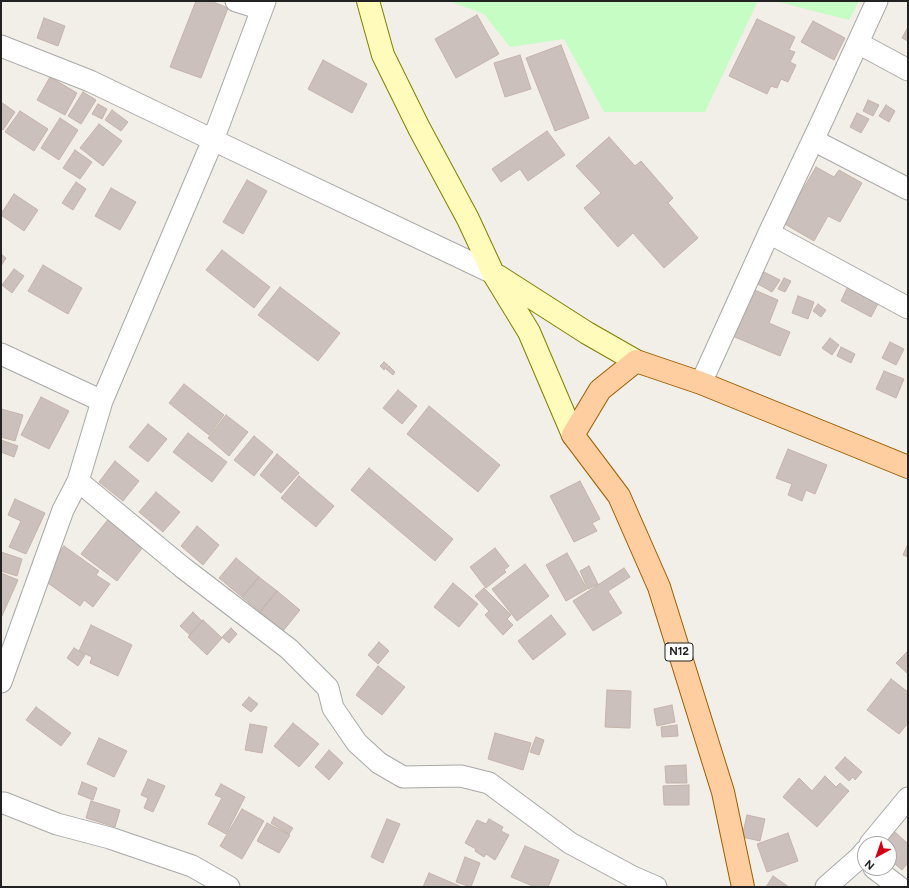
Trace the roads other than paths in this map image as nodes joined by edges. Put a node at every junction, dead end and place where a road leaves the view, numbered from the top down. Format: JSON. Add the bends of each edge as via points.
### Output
{"nodes":[{"id":1,"x":236,"y":1,"type":"edge"},
{"id":2,"x":368,"y":1,"type":"edge"},
{"id":3,"x":876,"y":1,"type":"edge"},
{"id":4,"x":264,"y":5,"type":"edge"},
{"id":5,"x":858,"y":43,"type":"junction"},
{"id":6,"x":1,"y":46,"type":"edge"},
{"id":7,"x":908,"y":70,"type":"edge"},
{"id":8,"x":213,"y":140,"type":"junction"},
{"id":9,"x":813,"y":140,"type":"junction"},
{"id":10,"x":908,"y":189,"type":"edge"},
{"id":11,"x":769,"y":233,"type":"junction"},
{"id":12,"x":494,"y":273,"type":"junction"},
{"id":13,"x":908,"y":308,"type":"edge"},
{"id":14,"x":1,"y":354,"type":"edge"},
{"id":15,"x":636,"y":361,"type":"junction"},
{"id":16,"x":701,"y":383,"type":"junction"},
{"id":17,"x":102,"y":401,"type":"junction"},
{"id":18,"x":573,"y":435,"type":"junction"},
{"id":19,"x":908,"y":468,"type":"edge"},
{"id":20,"x":78,"y":482,"type":"junction"},
{"id":21,"x":1,"y":682,"type":"edge"},
{"id":22,"x":908,"y":798,"type":"edge"},
{"id":23,"x":1,"y":803,"type":"edge"},
{"id":24,"x":881,"y":836,"type":"edge"},
{"id":25,"x":857,"y":864,"type":"edge"},
{"id":26,"x":888,"y":876,"type":"edge"},
{"id":27,"x":229,"y":887,"type":"edge"},
{"id":28,"x":656,"y":887,"type":"edge"},
{"id":29,"x":743,"y":887,"type":"edge"},
{"id":30,"x":826,"y":887,"type":"edge"},
{"id":31,"x":899,"y":887,"type":"edge"}],
"edges":[{"from":1,"to":4,"type":"street"},
{"from":2,"to":12,"type":"main road","via":[[383,55]]},
{"from":3,"to":5,"type":"street"},
{"from":4,"to":8,"type":"street"},
{"from":5,"to":7,"type":"street"},
{"from":5,"to":9,"type":"street"},
{"from":6,"to":8,"type":"street","via":[[90,81]]},
{"from":8,"to":12,"type":"street"},
{"from":8,"to":17,"type":"street"},
{"from":9,"to":10,"type":"street"},
{"from":9,"to":11,"type":"street"},
{"from":11,"to":13,"type":"street"},
{"from":11,"to":16,"type":"street"},
{"from":12,"to":15,"type":"main road","via":[[587,333]]},
{"from":12,"to":18,"type":"main road","via":[[529,332]]},
{"from":14,"to":17,"type":"street"},
{"from":15,"to":16,"type":"main road"},
{"from":15,"to":18,"type":"main road","via":[[600,390]]},
{"from":16,"to":19,"type":"main road"},
{"from":17,"to":20,"type":"street"},
{"from":18,"to":29,"type":"main road","number":"N12","via":[[619,496],[660,587],[723,792]]},
{"from":20,"to":21,"type":"street","via":[[63,510]]},
{"from":20,"to":28,"type":"street","via":[[182,567],[289,649],[328,688],[333,708],[353,738],[379,763],[403,777],[461,776],[489,783],[570,844]]},
{"from":22,"to":24,"type":"street"},
{"from":23,"to":27,"type":"street","via":[[58,824],[110,838],[192,866]]},
{"from":25,"to":30,"type":"street"},
{"from":26,"to":31,"type":"street"}]}
